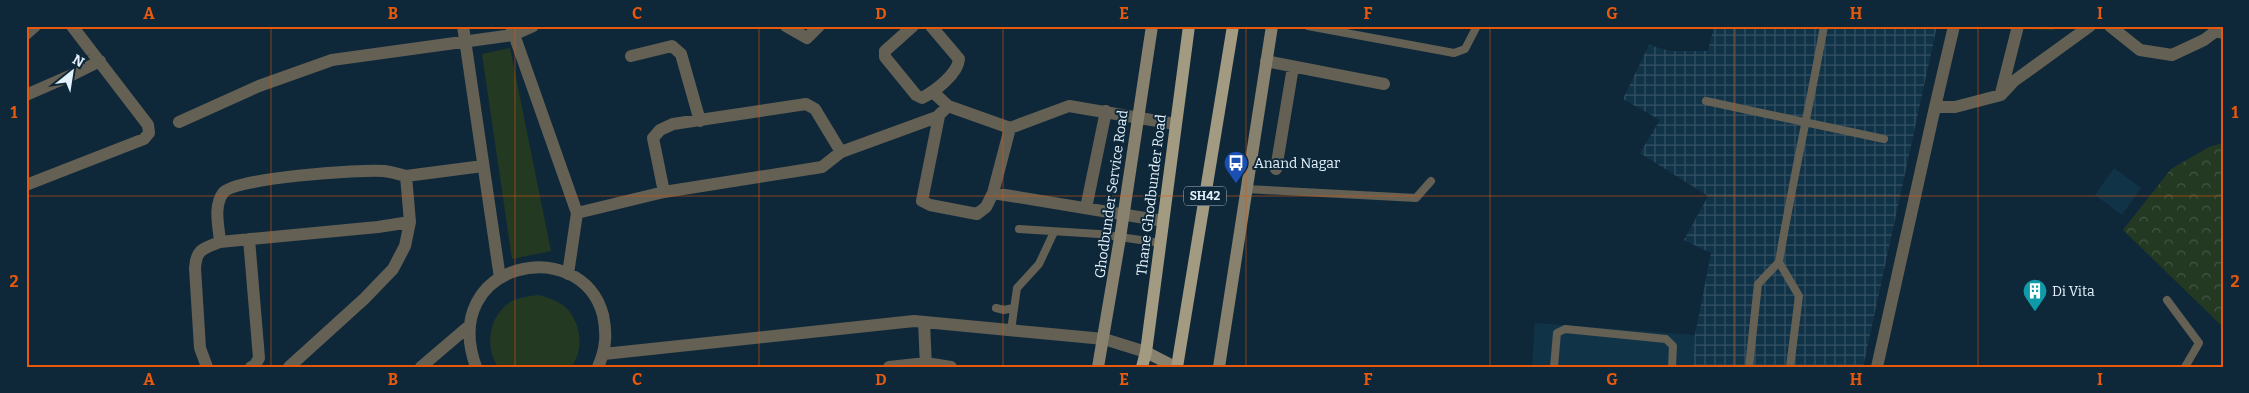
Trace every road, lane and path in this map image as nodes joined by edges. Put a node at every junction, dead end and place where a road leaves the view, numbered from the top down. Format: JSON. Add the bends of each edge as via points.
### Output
{"nodes":[{"id":1,"x":35,"y":26,"type":"edge"},
{"id":2,"x":72,"y":26,"type":"edge"},
{"id":3,"x":463,"y":26,"type":"edge"},
{"id":4,"x":533,"y":26,"type":"edge"},
{"id":5,"x":786,"y":26,"type":"edge"},
{"id":6,"x":820,"y":26,"type":"edge"},
{"id":7,"x":913,"y":26,"type":"edge"},
{"id":8,"x":931,"y":26,"type":"edge"},
{"id":9,"x":1152,"y":26,"type":"edge"},
{"id":10,"x":1189,"y":26,"type":"edge"},
{"id":11,"x":1233,"y":26,"type":"edge"},
{"id":12,"x":1272,"y":26,"type":"edge"},
{"id":13,"x":1308,"y":26,"type":"edge"},
{"id":14,"x":1477,"y":26,"type":"edge"},
{"id":15,"x":1824,"y":26,"type":"edge"},
{"id":16,"x":1954,"y":26,"type":"edge"},
{"id":17,"x":2018,"y":26,"type":"edge"},
{"id":18,"x":2090,"y":26,"type":"edge"},
{"id":19,"x":2110,"y":26,"type":"edge"},
{"id":20,"x":512,"y":30,"type":"edge"},
{"id":21,"x":2223,"y":33,"type":"edge"},
{"id":22,"x":26,"y":34,"type":"edge"},
{"id":23,"x":465,"y":41,"type":"junction"},
{"id":24,"x":631,"y":56,"type":"dead end"},
{"id":25,"x":100,"y":61,"type":"junction"},
{"id":26,"x":1266,"y":62,"type":"junction"},
{"id":27,"x":1293,"y":66,"type":"junction"},
{"id":28,"x":1384,"y":84,"type":"dead end"},
{"id":29,"x":933,"y":92,"type":"junction"},
{"id":30,"x":26,"y":95,"type":"edge"},
{"id":31,"x":2000,"y":95,"type":"junction"},
{"id":32,"x":1706,"y":101,"type":"dead end"},
{"id":33,"x":1935,"y":107,"type":"junction"},
{"id":34,"x":944,"y":111,"type":"junction"},
{"id":35,"x":1106,"y":111,"type":"junction"},
{"id":36,"x":1137,"y":118,"type":"junction"},
{"id":37,"x":700,"y":121,"type":"junction"},
{"id":38,"x":180,"y":122,"type":"dead end"},
{"id":39,"x":1806,"y":122,"type":"junction"},
{"id":40,"x":1175,"y":124,"type":"junction"},
{"id":41,"x":1010,"y":128,"type":"junction"},
{"id":42,"x":1884,"y":139,"type":"dead end"},
{"id":43,"x":841,"y":152,"type":"junction"},
{"id":44,"x":483,"y":166,"type":"junction"},
{"id":45,"x":1276,"y":168,"type":"dead end"},
{"id":46,"x":406,"y":176,"type":"junction"},
{"id":47,"x":1431,"y":182,"type":"dead end"},
{"id":48,"x":26,"y":185,"type":"edge"},
{"id":49,"x":1246,"y":188,"type":"junction"},
{"id":50,"x":664,"y":192,"type":"junction"},
{"id":51,"x":994,"y":193,"type":"junction"},
{"id":52,"x":1086,"y":208,"type":"junction"},
{"id":53,"x":577,"y":213,"type":"junction"},
{"id":54,"x":1123,"y":215,"type":"junction"},
{"id":55,"x":410,"y":222,"type":"junction"},
{"id":56,"x":1163,"y":222,"type":"junction"},
{"id":57,"x":1019,"y":229,"type":"dead end"},
{"id":58,"x":1054,"y":232,"type":"junction"},
{"id":59,"x":1120,"y":238,"type":"junction"},
{"id":60,"x":249,"y":239,"type":"junction"},
{"id":61,"x":220,"y":242,"type":"junction"},
{"id":62,"x":1160,"y":243,"type":"junction"},
{"id":63,"x":1779,"y":262,"type":"junction"},
{"id":64,"x":568,"y":274,"type":"junction"},
{"id":65,"x":500,"y":278,"type":"junction"},
{"id":66,"x":2167,"y":300,"type":"dead end"},
{"id":67,"x":996,"y":308,"type":"dead end"},
{"id":68,"x":1013,"y":308,"type":"junction"},
{"id":69,"x":924,"y":322,"type":"junction"},
{"id":70,"x":469,"y":326,"type":"junction"},
{"id":71,"x":1011,"y":330,"type":"junction"},
{"id":72,"x":1104,"y":339,"type":"junction"},
{"id":73,"x":1146,"y":352,"type":"junction"},
{"id":74,"x":604,"y":354,"type":"junction"},
{"id":75,"x":926,"y":365,"type":"edge"},
{"id":76,"x":207,"y":367,"type":"edge"},
{"id":77,"x":251,"y":367,"type":"edge"},
{"id":78,"x":289,"y":367,"type":"edge"},
{"id":79,"x":422,"y":367,"type":"edge"},
{"id":80,"x":476,"y":367,"type":"edge"},
{"id":81,"x":598,"y":367,"type":"edge"},
{"id":82,"x":889,"y":367,"type":"edge"},
{"id":83,"x":951,"y":367,"type":"edge"},
{"id":84,"x":1098,"y":367,"type":"edge"},
{"id":85,"x":1142,"y":367,"type":"edge"},
{"id":86,"x":1176,"y":367,"type":"edge"},
{"id":87,"x":1219,"y":367,"type":"edge"},
{"id":88,"x":1554,"y":367,"type":"edge"},
{"id":89,"x":1672,"y":367,"type":"edge"},
{"id":90,"x":1750,"y":367,"type":"edge"},
{"id":91,"x":1790,"y":367,"type":"edge"},
{"id":92,"x":1877,"y":367,"type":"edge"},
{"id":93,"x":2185,"y":367,"type":"edge"}],
"edges":[{"from":1,"to":22,"type":"street"},
{"from":2,"to":25,"type":"street"},
{"from":3,"to":23,"type":"street"},
{"from":4,"to":20,"type":"street"},
{"from":5,"to":6,"type":"street","via":[[808,38]]},
{"from":7,"to":29,"type":"street","via":[[885,51],[885,57],[916,95],[922,98]]},
{"from":8,"to":29,"type":"street","via":[[959,59],[958,66]]},
{"from":9,"to":36,"type":"street","name":"Ghodbunder Service Road"},
{"from":10,"to":40,"type":"main road","name":"Thane Ghodbunder Road","number":"SH42"},
{"from":11,"to":86,"type":"main road","number":"SH42"},
{"from":12,"to":26,"type":"street"},
{"from":13,"to":14,"type":"lane","via":[[1454,53],[1465,49]]},
{"from":15,"to":39,"type":"lane"},
{"from":16,"to":33,"type":"street"},
{"from":17,"to":31,"type":"street"},
{"from":18,"to":31,"type":"street","via":[[2014,81]]},
{"from":19,"to":21,"type":"street","via":[[2140,50],[2172,55],[2216,31]]},
{"from":20,"to":23,"type":"street"},
{"from":20,"to":53,"type":"street"},
{"from":23,"to":38,"type":"street","via":[[332,60],[259,86]]},
{"from":23,"to":44,"type":"street"},
{"from":24,"to":37,"type":"street","via":[[672,46],[681,54]]},
{"from":25,"to":30,"type":"street"},
{"from":25,"to":48,"type":"street","via":[[148,125],[149,133],[144,139]]},
{"from":26,"to":27,"type":"street"},
{"from":26,"to":49,"type":"street"},
{"from":27,"to":28,"type":"street"},
{"from":27,"to":45,"type":"street"},
{"from":29,"to":34,"type":"street"},
{"from":31,"to":33,"type":"street","via":[[1955,108]]},
{"from":32,"to":39,"type":"lane"},
{"from":33,"to":92,"type":"street"},
{"from":34,"to":41,"type":"street"},
{"from":34,"to":43,"type":"street"},
{"from":34,"to":51,"type":"street","via":[[922,200],[930,205],[977,214],[986,207]]},
{"from":35,"to":36,"type":"street"},
{"from":35,"to":41,"type":"street","via":[[1069,106]]},
{"from":35,"to":52,"type":"street"},
{"from":36,"to":40,"type":"street"},
{"from":36,"to":54,"type":"street","name":"Ghodbunder Service Road"},
{"from":37,"to":43,"type":"street","via":[[806,104],[814,109]]},
{"from":37,"to":50,"type":"street","via":[[673,124],[660,130],[653,138]]},
{"from":39,"to":42,"type":"lane"},
{"from":39,"to":63,"type":"lane"},
{"from":40,"to":56,"type":"main road","name":"Thane Ghodbunder Road","number":"SH42"},
{"from":41,"to":51,"type":"street"},
{"from":43,"to":50,"type":"street","via":[[822,166]]},
{"from":44,"to":46,"type":"street"},
{"from":44,"to":65,"type":"street"},
{"from":46,"to":55,"type":"street"},
{"from":46,"to":61,"type":"street","via":[[383,171],[304,175],[232,186],[221,195],[217,208]]},
{"from":47,"to":49,"type":"lane","via":[[1416,198]]},
{"from":49,"to":87,"type":"street"},
{"from":50,"to":53,"type":"street"},
{"from":51,"to":52,"type":"street"},
{"from":52,"to":54,"type":"street"},
{"from":53,"to":64,"type":"street"},
{"from":54,"to":56,"type":"street"},
{"from":54,"to":59,"type":"street","name":"Ghodbunder Service Road"},
{"from":55,"to":60,"type":"street"},
{"from":55,"to":78,"type":"street","via":[[405,246],[393,270]]},
{"from":56,"to":62,"type":"main road","name":"Thane Ghodbunder Road","number":"SH42"},
{"from":57,"to":58,"type":"lane"},
{"from":58,"to":59,"type":"lane"},
{"from":58,"to":68,"type":"lane","via":[[1040,264],[1017,288]]},
{"from":59,"to":62,"type":"lane"},
{"from":59,"to":72,"type":"street","name":"Ghodbunder Service Road"},
{"from":60,"to":61,"type":"street"},
{"from":60,"to":77,"type":"street","via":[[260,358]]},
{"from":61,"to":76,"type":"street","via":[[203,248],[196,257],[200,348]]},
{"from":62,"to":73,"type":"main road","name":"Thane Ghodbunder Road","number":"SH42"},
{"from":63,"to":90,"type":"lane","via":[[1758,284]]},
{"from":63,"to":91,"type":"lane","via":[[1799,296]]},
{"from":64,"to":65,"type":"street","via":[[534,267],[516,270]]},
{"from":64,"to":74,"type":"street","via":[[587,288],[600,307],[606,330]]},
{"from":65,"to":70,"type":"street","via":[[485,290],[474,307]]},
{"from":66,"to":93,"type":"lane","via":[[2199,343]]},
{"from":67,"to":68,"type":"lane"},
{"from":68,"to":71,"type":"lane"},
{"from":69,"to":71,"type":"street"},
{"from":69,"to":74,"type":"street","via":[[914,320]]},
{"from":69,"to":75,"type":"street"},
{"from":70,"to":79,"type":"street"},
{"from":70,"to":80,"type":"street","via":[[470,348]]},
{"from":71,"to":72,"type":"street"},
{"from":72,"to":73,"type":"street"},
{"from":72,"to":84,"type":"street","name":"Ghodbunder Service Road"},
{"from":73,"to":85,"type":"main road","name":"Thane Ghodbunder Road","number":"SH42"},
{"from":73,"to":86,"type":"street"},
{"from":74,"to":81,"type":"street"},
{"from":75,"to":82,"type":"street"},
{"from":75,"to":83,"type":"street"},
{"from":88,"to":89,"type":"lane","via":[[1557,333],[1565,329],[1666,339],[1673,346]]}]}
